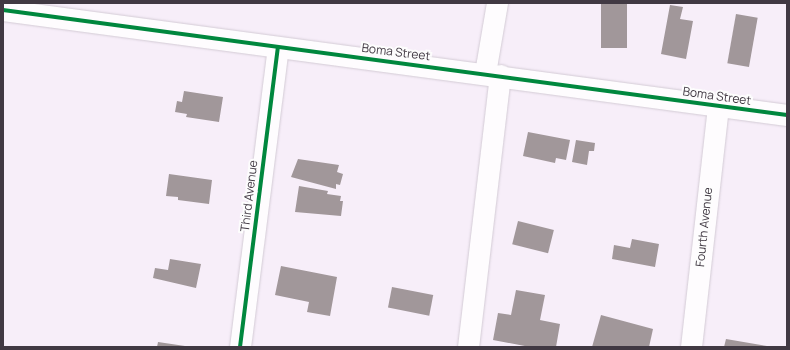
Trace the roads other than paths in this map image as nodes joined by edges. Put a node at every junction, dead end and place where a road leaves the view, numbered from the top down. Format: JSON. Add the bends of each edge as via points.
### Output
{"nodes":[{"id":1,"x":497,"y":3,"type":"edge"},
{"id":2,"x":3,"y":10,"type":"edge"},
{"id":3,"x":278,"y":47,"type":"junction"},
{"id":4,"x":493,"y":74,"type":"junction"},
{"id":5,"x":718,"y":106,"type":"junction"},
{"id":6,"x":787,"y":115,"type":"edge"},
{"id":7,"x":240,"y":347,"type":"edge"},
{"id":8,"x":468,"y":347,"type":"edge"},
{"id":9,"x":691,"y":347,"type":"edge"}],
"edges":[{"from":1,"to":4,"type":"street"},
{"from":2,"to":3,"type":"street","name":"Boma Street"},
{"from":3,"to":4,"type":"street","name":"Boma Street"},
{"from":3,"to":7,"type":"street","name":"Third Avenue"},
{"from":4,"to":5,"type":"street","name":"Boma Street"},
{"from":4,"to":8,"type":"street"},
{"from":5,"to":6,"type":"street","name":"Boma Street"},
{"from":5,"to":9,"type":"street","name":"Fourth Avenue"}]}
